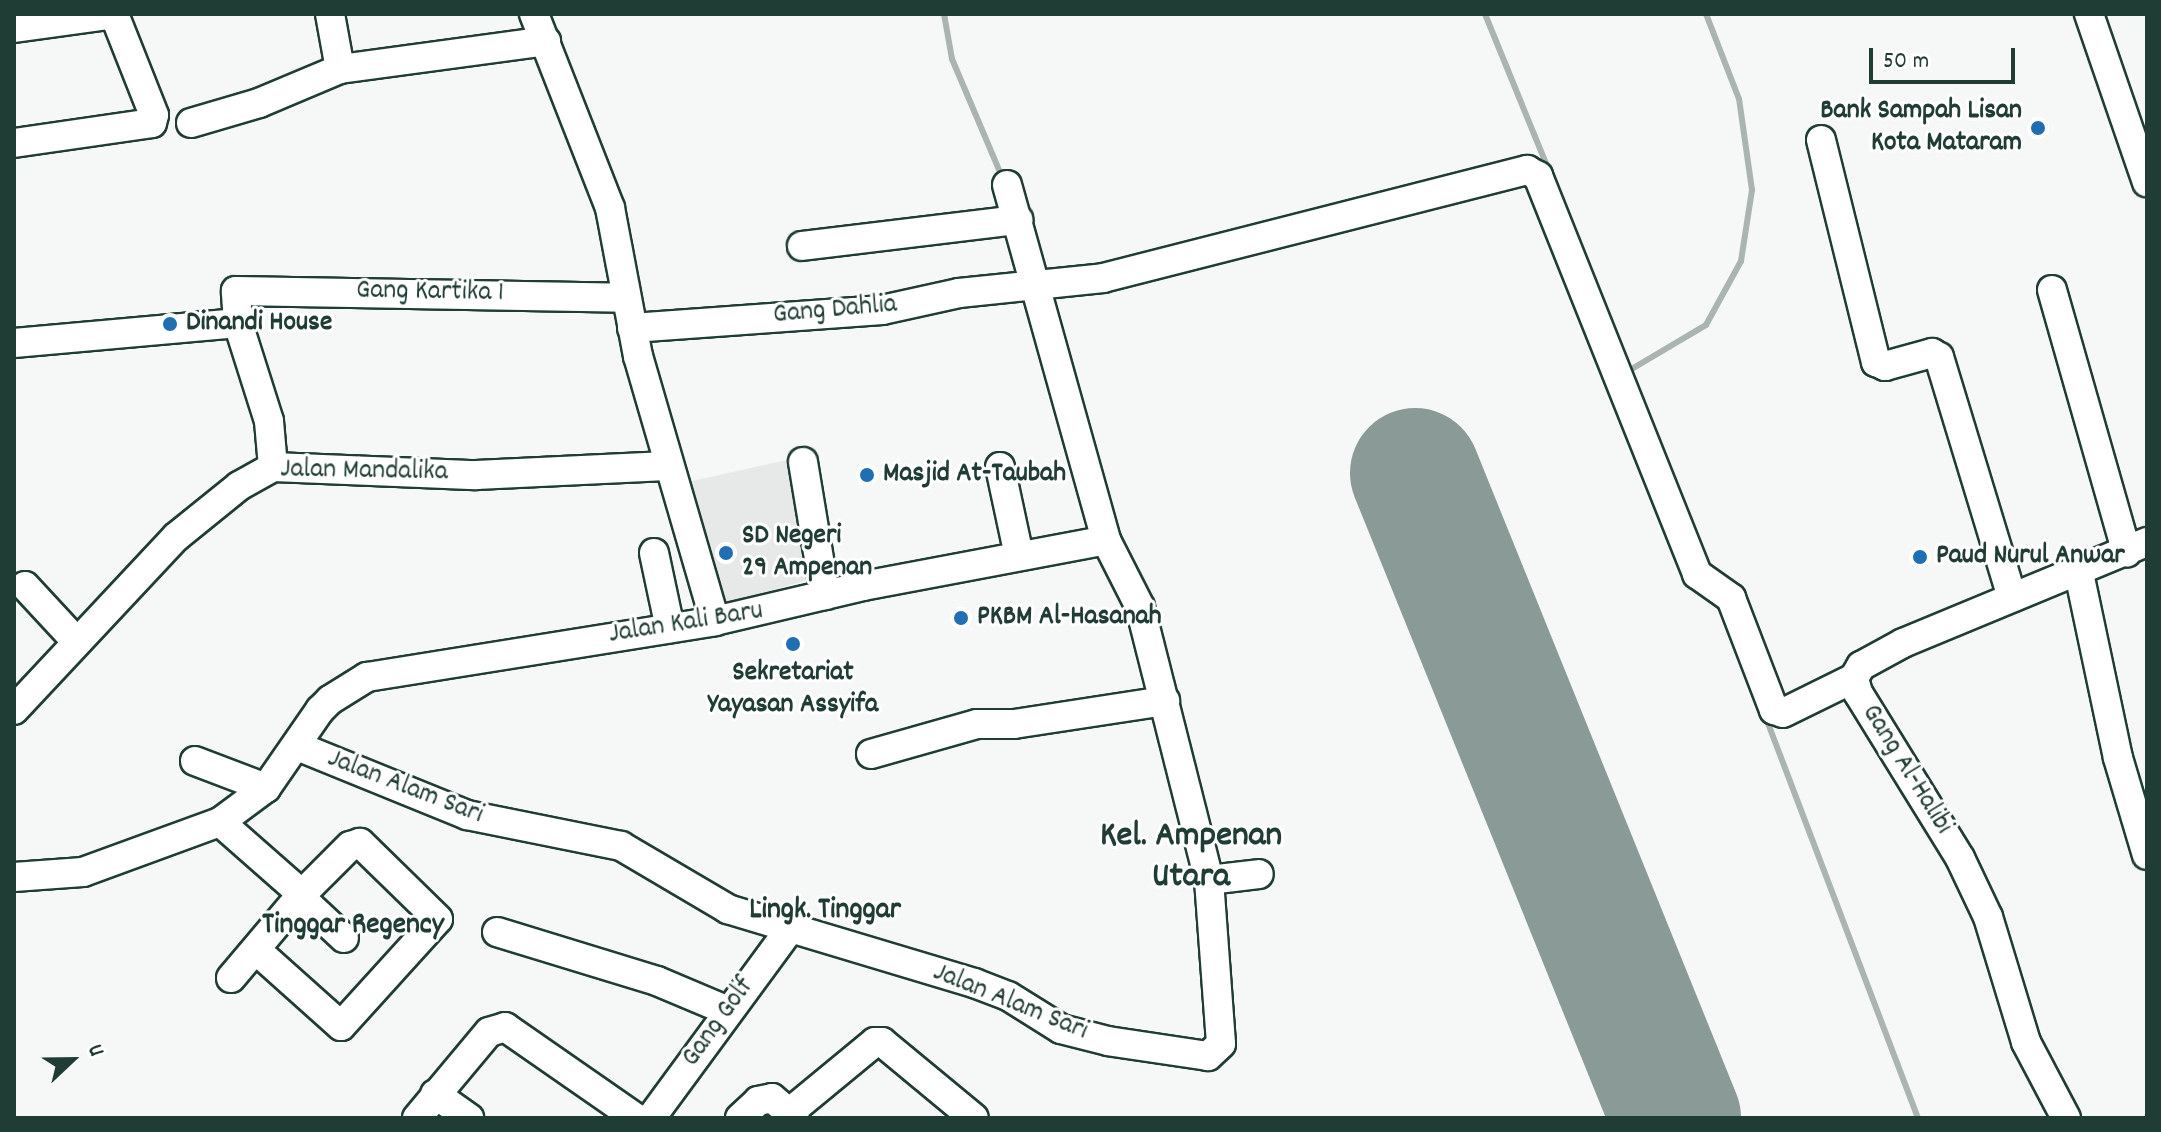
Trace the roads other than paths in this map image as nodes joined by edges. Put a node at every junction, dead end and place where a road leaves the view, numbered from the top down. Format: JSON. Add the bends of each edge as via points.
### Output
{"nodes":[{"id":1,"x":114,"y":14,"type":"edge"},
{"id":2,"x":330,"y":14,"type":"edge"},
{"id":3,"x":534,"y":14,"type":"edge"},
{"id":4,"x":2089,"y":14,"type":"edge"},
{"id":5,"x":14,"y":28,"type":"edge"},
{"id":6,"x":546,"y":41,"type":"junction"},
{"id":7,"x":340,"y":69,"type":"junction"},
{"id":8,"x":191,"y":123,"type":"dead end"},
{"id":9,"x":1821,"y":140,"type":"dead end"},
{"id":10,"x":14,"y":143,"type":"edge"},
{"id":11,"x":2147,"y":182,"type":"edge"},
{"id":12,"x":1007,"y":185,"type":"dead end"},
{"id":13,"x":1018,"y":220,"type":"junction"},
{"id":14,"x":802,"y":246,"type":"dead end"},
{"id":15,"x":1037,"y":283,"type":"junction"},
{"id":16,"x":2052,"y":290,"type":"dead end"},
{"id":17,"x":625,"y":298,"type":"junction"},
{"id":18,"x":238,"y":323,"type":"junction"},
{"id":19,"x":632,"y":328,"type":"junction"},
{"id":20,"x":14,"y":343,"type":"edge"},
{"id":21,"x":803,"y":462,"type":"dead end"},
{"id":22,"x":667,"y":466,"type":"junction"},
{"id":23,"x":273,"y":467,"type":"junction"},
{"id":24,"x":1000,"y":467,"type":"dead end"},
{"id":25,"x":1106,"y":540,"type":"junction"},
{"id":26,"x":2137,"y":548,"type":"edge"},
{"id":27,"x":654,"y":553,"type":"dead end"},
{"id":28,"x":1019,"y":556,"type":"junction"},
{"id":29,"x":2079,"y":573,"type":"junction"},
{"id":30,"x":25,"y":586,"type":"dead end"},
{"id":31,"x":825,"y":595,"type":"junction"},
{"id":32,"x":2012,"y":597,"type":"junction"},
{"id":33,"x":715,"y":621,"type":"junction"},
{"id":34,"x":670,"y":628,"type":"junction"},
{"id":35,"x":76,"y":641,"type":"junction"},
{"id":36,"x":1854,"y":678,"type":"junction"},
{"id":37,"x":1165,"y":701,"type":"junction"},
{"id":38,"x":14,"y":710,"type":"edge"},
{"id":39,"x":297,"y":746,"type":"junction"},
{"id":40,"x":871,"y":754,"type":"dead end"},
{"id":41,"x":195,"y":761,"type":"dead end"},
{"id":42,"x":266,"y":788,"type":"junction"},
{"id":43,"x":220,"y":822,"type":"junction"},
{"id":44,"x":2147,"y":855,"type":"edge"},
{"id":45,"x":1259,"y":874,"type":"dead end"},
{"id":46,"x":14,"y":877,"type":"edge"},
{"id":47,"x":1209,"y":880,"type":"junction"},
{"id":48,"x":301,"y":895,"type":"junction"},
{"id":49,"x":789,"y":930,"type":"junction"},
{"id":50,"x":497,"y":932,"type":"dead end"},
{"id":51,"x":344,"y":938,"type":"dead end"},
{"id":52,"x":256,"y":950,"type":"junction"},
{"id":53,"x":231,"y":978,"type":"dead end"},
{"id":54,"x":726,"y":1010,"type":"junction"},
{"id":55,"x":435,"y":1094,"type":"junction"},
{"id":56,"x":793,"y":1115,"type":"edge"},
{"id":57,"x":417,"y":1118,"type":"edge"},
{"id":58,"x":469,"y":1118,"type":"edge"},
{"id":59,"x":636,"y":1118,"type":"edge"},
{"id":60,"x":651,"y":1118,"type":"edge"},
{"id":61,"x":740,"y":1118,"type":"edge"},
{"id":62,"x":974,"y":1118,"type":"edge"},
{"id":63,"x":2066,"y":1118,"type":"edge"}],
"edges":[{"from":1,"to":5,"type":"street"},
{"from":1,"to":10,"type":"street","via":[[154,115],[152,123]]},
{"from":2,"to":7,"type":"street"},
{"from":3,"to":6,"type":"street"},
{"from":4,"to":11,"type":"street"},
{"from":6,"to":7,"type":"street"},
{"from":6,"to":17,"type":"street","via":[[610,208]]},
{"from":7,"to":8,"type":"street","via":[[280,95]]},
{"from":9,"to":32,"type":"street","via":[[1876,362],[1885,366],[1932,353],[1939,357]]},
{"from":12,"to":13,"type":"street"},
{"from":13,"to":14,"type":"street"},
{"from":13,"to":15,"type":"street"},
{"from":15,"to":19,"type":"street","name":"Gang Dahlia","via":[[882,310]]},
{"from":15,"to":25,"type":"street"},
{"from":15,"to":36,"type":"street","name":"Gang Dahlia","via":[[1103,278],[1527,170],[1535,173],[1697,574],[1731,598],[1774,710],[1783,713]]},
{"from":16,"to":26,"type":"street"},
{"from":17,"to":18,"type":"street","name":"Gang Kartika 1","via":[[236,291]]},
{"from":17,"to":19,"type":"street"},
{"from":18,"to":20,"type":"street"},
{"from":18,"to":23,"type":"street","via":[[269,421]]},
{"from":19,"to":22,"type":"street"},
{"from":21,"to":31,"type":"street"},
{"from":22,"to":23,"type":"street","name":"Jalan Mandalika","via":[[476,475]]},
{"from":22,"to":33,"type":"street"},
{"from":23,"to":35,"type":"street","name":"Jalan Mandalika","via":[[239,486],[185,529]]},
{"from":24,"to":28,"type":"street"},
{"from":25,"to":28,"type":"street","name":"Jalan Kali Baru"},
{"from":25,"to":37,"type":"street","via":[[1140,607]]},
{"from":26,"to":29,"type":"street","name":"Gang Al-Halibi"},
{"from":27,"to":34,"type":"street"},
{"from":28,"to":31,"type":"street","name":"Jalan Kali Baru"},
{"from":29,"to":32,"type":"street","name":"Gang Al-Halibi"},
{"from":29,"to":44,"type":"street","via":[[2118,758]]},
{"from":30,"to":35,"type":"street"},
{"from":31,"to":33,"type":"street","name":"Jalan Kali Baru"},
{"from":32,"to":36,"type":"street","name":"Gang Al-Halibi","via":[[1903,643],[1861,666]]},
{"from":33,"to":34,"type":"street","name":"Jalan Kali Baru"},
{"from":34,"to":39,"type":"street","name":"Jalan Kali Baru","via":[[367,677],[320,710]]},
{"from":35,"to":38,"type":"street","name":"Jalan Mandalika"},
{"from":36,"to":63,"type":"street","name":"Gang Al-Halibi","via":[[1858,693],[1960,858],[1988,917],[2026,1042]]},
{"from":37,"to":40,"type":"street","via":[[1014,724],[977,724]]},
{"from":37,"to":47,"type":"street"},
{"from":39,"to":42,"type":"street","name":"Jalan Kali Baru"},
{"from":39,"to":49,"type":"street","name":"Jalan Alam Sari","via":[[467,815],[621,846],[728,909]]},
{"from":41,"to":42,"type":"street"},
{"from":42,"to":43,"type":"street","name":"Jalan Kali Baru"},
{"from":43,"to":46,"type":"street","name":"Jalan Kali Baru","via":[[83,872]]},
{"from":43,"to":48,"type":"street"},
{"from":45,"to":47,"type":"street"},
{"from":47,"to":49,"type":"street","name":"Jalan Alam Sari","via":[[1223,1035],[1218,1050],[1208,1056],[1061,1029],[1008,996],[974,983]]},
{"from":48,"to":51,"type":"street"},
{"from":48,"to":52,"type":"street"},
{"from":48,"to":52,"type":"street","via":[[350,846],[360,843],[438,919],[341,1026]]},
{"from":49,"to":54,"type":"street","name":"Gang Golf"},
{"from":50,"to":54,"type":"street","via":[[657,981]]},
{"from":52,"to":53,"type":"street"},
{"from":54,"to":60,"type":"street","name":"Gang Golf"},
{"from":55,"to":57,"type":"street"},
{"from":55,"to":58,"type":"street"},
{"from":55,"to":59,"type":"street","via":[[489,1032],[505,1027]]},
{"from":56,"to":61,"type":"street","via":[[783,1103],[765,1098]]},
{"from":56,"to":62,"type":"street","via":[[869,1044],[882,1042]]}]}
